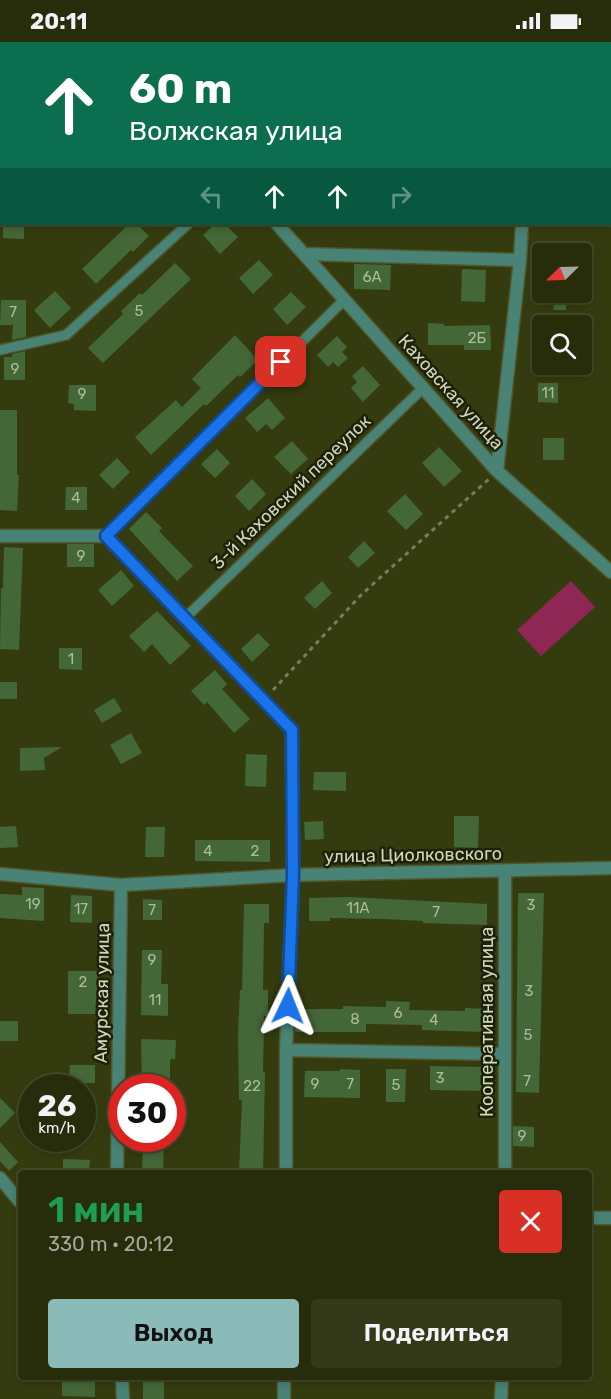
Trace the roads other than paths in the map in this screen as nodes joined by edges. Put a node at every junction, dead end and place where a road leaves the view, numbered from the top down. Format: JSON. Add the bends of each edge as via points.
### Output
{"nodes":[{"id":1,"x":187,"y":225,"type":"edge"},
{"id":2,"x":278,"y":225,"type":"edge"},
{"id":3,"x":522,"y":225,"type":"edge"},
{"id":4,"x":304,"y":254,"type":"junction"},
{"id":5,"x":520,"y":260,"type":"junction"},
{"id":6,"x":345,"y":299,"type":"junction"},
{"id":7,"x":0,"y":350,"type":"edge"},
{"id":8,"x":422,"y":389,"type":"junction"},
{"id":9,"x":497,"y":471,"type":"junction"},
{"id":10,"x":0,"y":536,"type":"edge"},
{"id":11,"x":106,"y":536,"type":"junction"},
{"id":12,"x":611,"y":572,"type":"edge"},
{"id":13,"x":184,"y":619,"type":"junction"},
{"id":14,"x":611,"y":868,"type":"edge"},
{"id":15,"x":505,"y":871,"type":"junction"},
{"id":16,"x":0,"y":874,"type":"edge"},
{"id":17,"x":293,"y":875,"type":"junction"},
{"id":18,"x":121,"y":885,"type":"junction"},
{"id":19,"x":286,"y":1050,"type":"junction"},
{"id":20,"x":505,"y":1054,"type":"junction"},
{"id":21,"x":117,"y":1170,"type":"edge"},
{"id":22,"x":286,"y":1170,"type":"edge"},
{"id":23,"x":506,"y":1170,"type":"edge"},
{"id":24,"x":0,"y":1178,"type":"edge"},
{"id":25,"x":18,"y":1199,"type":"edge"},
{"id":26,"x":592,"y":1218,"type":"edge"},
{"id":27,"x":611,"y":1218,"type":"edge"},
{"id":28,"x":122,"y":1380,"type":"edge"},
{"id":29,"x":284,"y":1380,"type":"edge"},
{"id":30,"x":502,"y":1380,"type":"edge"},
{"id":31,"x":123,"y":1399,"type":"edge"},
{"id":32,"x":284,"y":1399,"type":"edge"},
{"id":33,"x":501,"y":1399,"type":"edge"}],
"edges":[{"from":1,"to":7,"type":"lane","via":[[66,335]]},
{"from":2,"to":4,"type":"street","name":"Каховская улица"},
{"from":3,"to":5,"type":"street"},
{"from":4,"to":5,"type":"street"},
{"from":4,"to":6,"type":"street","name":"Каховская улица"},
{"from":5,"to":9,"type":"street"},
{"from":6,"to":8,"type":"street","name":"Каховская улица"},
{"from":6,"to":11,"type":"lane"},
{"from":8,"to":9,"type":"street","name":"Каховская улица"},
{"from":8,"to":13,"type":"lane","name":"3-й Каховский переулок"},
{"from":9,"to":12,"type":"street","name":"Каховская улица"},
{"from":10,"to":11,"type":"street"},
{"from":11,"to":13,"type":"street"},
{"from":13,"to":17,"type":"street","via":[[292,730]]},
{"from":14,"to":15,"type":"street","name":"улица Циолковского"},
{"from":15,"to":17,"type":"street","name":"улица Циолковского"},
{"from":15,"to":20,"type":"street","name":"Кооперативная улица"},
{"from":16,"to":18,"type":"street","name":"улица Циолковского"},
{"from":17,"to":18,"type":"street","name":"улица Циолковского"},
{"from":17,"to":19,"type":"street"},
{"from":18,"to":21,"type":"street","name":"Амурская улица"},
{"from":19,"to":20,"type":"street"},
{"from":19,"to":22,"type":"street"},
{"from":20,"to":23,"type":"street","name":"Кооперативная улица"},
{"from":24,"to":25,"type":"street"},
{"from":26,"to":27,"type":"street"},
{"from":28,"to":31,"type":"street"},
{"from":29,"to":32,"type":"street"},
{"from":30,"to":33,"type":"street"}]}
